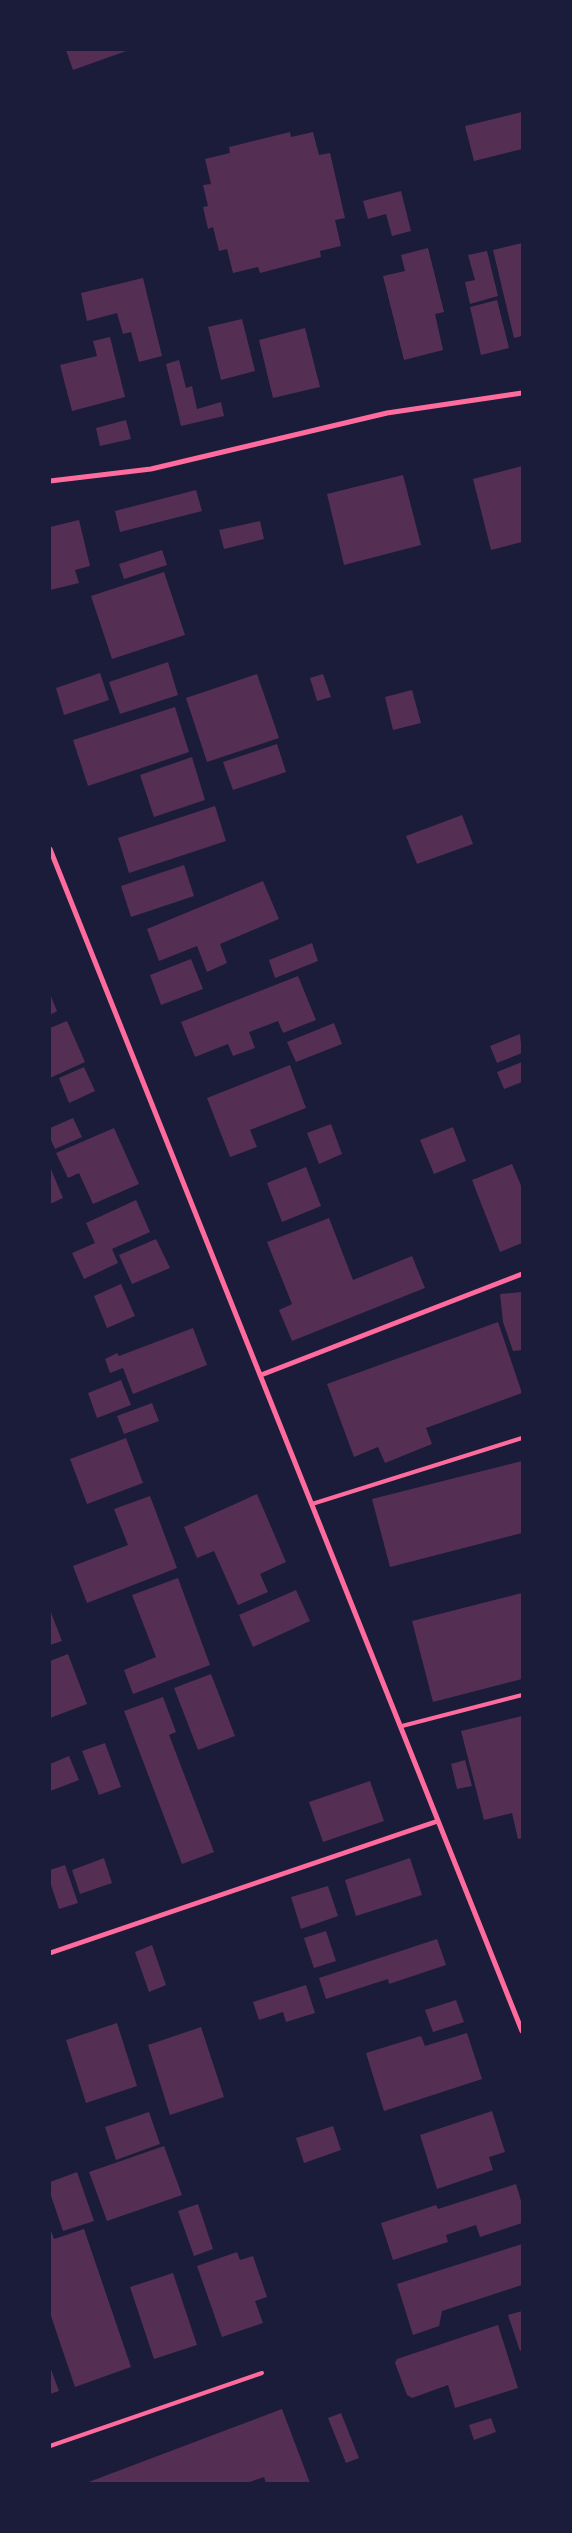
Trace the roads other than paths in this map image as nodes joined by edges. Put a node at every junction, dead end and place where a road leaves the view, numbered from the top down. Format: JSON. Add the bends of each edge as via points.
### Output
{"nodes":[{"id":1,"x":522,"y":393,"type":"edge"},
{"id":2,"x":50,"y":481,"type":"edge"},
{"id":3,"x":50,"y":849,"type":"edge"},
{"id":4,"x":522,"y":1274,"type":"edge"},
{"id":5,"x":261,"y":1375,"type":"junction"},
{"id":6,"x":522,"y":1438,"type":"edge"},
{"id":7,"x":312,"y":1504,"type":"junction"},
{"id":8,"x":522,"y":1695,"type":"edge"},
{"id":9,"x":402,"y":1726,"type":"junction"},
{"id":10,"x":438,"y":1821,"type":"junction"},
{"id":11,"x":50,"y":1954,"type":"edge"},
{"id":12,"x":522,"y":2031,"type":"edge"},
{"id":13,"x":262,"y":2373,"type":"dead end"},
{"id":14,"x":50,"y":2446,"type":"edge"}],
"edges":[{"from":1,"to":2,"type":"street","via":[[387,413],[151,469]]},
{"from":3,"to":5,"type":"street"},
{"from":4,"to":5,"type":"street"},
{"from":5,"to":7,"type":"street"},
{"from":6,"to":7,"type":"lane"},
{"from":7,"to":9,"type":"street"},
{"from":8,"to":9,"type":"lane"},
{"from":9,"to":10,"type":"street"},
{"from":10,"to":11,"type":"street"},
{"from":10,"to":12,"type":"street"},
{"from":13,"to":14,"type":"lane"}]}
